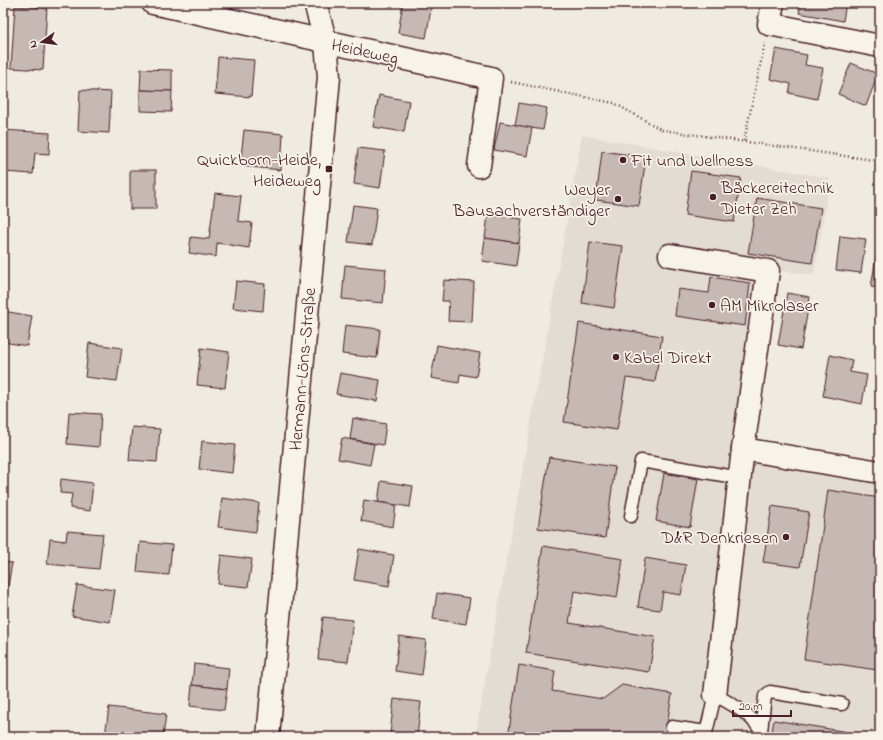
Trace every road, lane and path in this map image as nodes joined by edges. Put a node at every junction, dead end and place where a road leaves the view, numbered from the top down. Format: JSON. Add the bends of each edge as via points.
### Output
{"nodes":[{"id":1,"x":153,"y":3,"type":"edge"},
{"id":2,"x":315,"y":3,"type":"edge"},
{"id":3,"x":773,"y":3,"type":"edge"},
{"id":4,"x":768,"y":24,"type":"junction"},
{"id":5,"x":326,"y":43,"type":"junction"},
{"id":6,"x":880,"y":46,"type":"edge"},
{"id":7,"x":491,"y":78,"type":"junction"},
{"id":8,"x":744,"y":140,"type":"junction"},
{"id":9,"x":880,"y":161,"type":"edge"},
{"id":10,"x":479,"y":166,"type":"dead end"},
{"id":11,"x":670,"y":254,"type":"dead end"},
{"id":12,"x":743,"y":449,"type":"junction"},
{"id":13,"x":880,"y":472,"type":"edge"},
{"id":14,"x":740,"y":478,"type":"junction"},
{"id":15,"x":631,"y":516,"type":"dead end"},
{"id":16,"x":715,"y":695,"type":"junction"},
{"id":17,"x":842,"y":704,"type":"dead end"},
{"id":18,"x":672,"y":727,"type":"dead end"},
{"id":19,"x":762,"y":734,"type":"edge"},
{"id":20,"x":705,"y":735,"type":"edge"},
{"id":21,"x":268,"y":737,"type":"edge"}],
"edges":[{"from":1,"to":5,"type":"street","name":"Heideweg"},
{"from":2,"to":5,"type":"street","name":"Hermann-Löns-Straße"},
{"from":3,"to":4,"type":"street"},
{"from":4,"to":6,"type":"street"},
{"from":4,"to":8,"type":"path"},
{"from":5,"to":7,"type":"street","name":"Heideweg"},
{"from":5,"to":21,"type":"street","name":"Hermann-Löns-Straße","via":[[329,77]]},
{"from":7,"to":8,"type":"path","via":[[614,102],[662,130]]},
{"from":7,"to":10,"type":"street"},
{"from":8,"to":9,"type":"path"},
{"from":11,"to":12,"type":"street","via":[[768,271]]},
{"from":12,"to":13,"type":"street"},
{"from":12,"to":14,"type":"street"},
{"from":14,"to":15,"type":"lane","via":[[641,461]]},
{"from":14,"to":16,"type":"street"},
{"from":16,"to":19,"type":"lane","via":[[736,706],[754,722]]},
{"from":16,"to":20,"type":"lane"},
{"from":17,"to":19,"type":"lane","via":[[768,692],[765,696]]},
{"from":18,"to":20,"type":"lane"}]}
